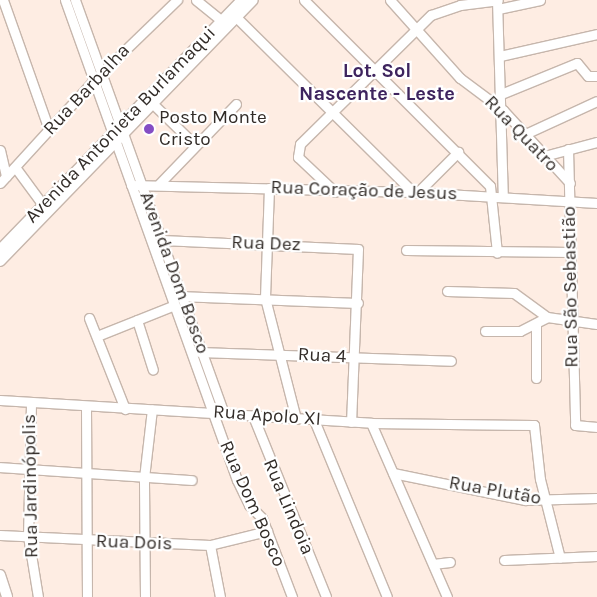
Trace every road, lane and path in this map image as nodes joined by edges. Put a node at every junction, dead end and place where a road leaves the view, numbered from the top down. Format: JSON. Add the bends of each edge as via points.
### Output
{"nodes":[{"id":1,"x":3,"y":0,"type":"edge"},
{"id":2,"x":65,"y":0,"type":"edge"},
{"id":3,"x":75,"y":0,"type":"edge"},
{"id":4,"x":177,"y":0,"type":"edge"},
{"id":5,"x":196,"y":0,"type":"edge"},
{"id":6,"x":242,"y":0,"type":"edge"},
{"id":7,"x":253,"y":0,"type":"edge"},
{"id":8,"x":304,"y":0,"type":"edge"},
{"id":9,"x":390,"y":0,"type":"edge"},
{"id":10,"x":540,"y":0,"type":"edge"},
{"id":11,"x":498,"y":3,"type":"edge"},
{"id":12,"x":237,"y":18,"type":"junction"},
{"id":13,"x":222,"y":21,"type":"junction"},
{"id":14,"x":417,"y":26,"type":"junction"},
{"id":15,"x":597,"y":34,"type":"edge"},
{"id":16,"x":500,"y":56,"type":"junction"},
{"id":17,"x":188,"y":62,"type":"junction"},
{"id":18,"x":374,"y":68,"type":"junction"},
{"id":19,"x":102,"y":72,"type":"junction"},
{"id":20,"x":597,"y":76,"type":"edge"},
{"id":21,"x":93,"y":81,"type":"junction"},
{"id":22,"x":501,"y":94,"type":"junction"},
{"id":23,"x":597,"y":101,"type":"edge"},
{"id":24,"x":153,"y":104,"type":"junction"},
{"id":25,"x":236,"y":104,"type":"dead end"},
{"id":26,"x":503,"y":110,"type":"junction"},
{"id":27,"x":331,"y":111,"type":"junction"},
{"id":28,"x":122,"y":129,"type":"junction"},
{"id":29,"x":49,"y":130,"type":"junction"},
{"id":30,"x":523,"y":135,"type":"junction"},
{"id":31,"x":113,"y":138,"type":"junction"},
{"id":32,"x":597,"y":142,"type":"edge"},
{"id":33,"x":194,"y":144,"type":"junction"},
{"id":34,"x":568,"y":149,"type":"junction"},
{"id":35,"x":0,"y":150,"type":"edge"},
{"id":36,"x":458,"y":152,"type":"junction"},
{"id":37,"x":544,"y":156,"type":"junction"},
{"id":38,"x":15,"y":167,"type":"junction"},
{"id":39,"x":3,"y":180,"type":"edge"},
{"id":40,"x":570,"y":183,"type":"junction"},
{"id":41,"x":159,"y":184,"type":"junction"},
{"id":42,"x":131,"y":185,"type":"junction"},
{"id":43,"x":141,"y":185,"type":"junction"},
{"id":44,"x":269,"y":188,"type":"junction"},
{"id":45,"x":335,"y":192,"type":"junction"},
{"id":46,"x":415,"y":192,"type":"junction"},
{"id":47,"x":499,"y":197,"type":"junction"},
{"id":48,"x":569,"y":201,"type":"junction"},
{"id":49,"x":597,"y":203,"type":"edge"},
{"id":50,"x":43,"y":206,"type":"junction"},
{"id":51,"x":162,"y":240,"type":"junction"},
{"id":52,"x":267,"y":245,"type":"junction"},
{"id":53,"x":0,"y":250,"type":"edge"},
{"id":54,"x":406,"y":250,"type":"dead end"},
{"id":55,"x":570,"y":252,"type":"junction"},
{"id":56,"x":497,"y":253,"type":"junction"},
{"id":57,"x":0,"y":261,"type":"edge"},
{"id":58,"x":448,"y":291,"type":"dead end"},
{"id":59,"x":184,"y":295,"type":"junction"},
{"id":60,"x":265,"y":298,"type":"junction"},
{"id":61,"x":174,"y":301,"type":"junction"},
{"id":62,"x":358,"y":303,"type":"junction"},
{"id":63,"x":547,"y":316,"type":"junction"},
{"id":64,"x":89,"y":318,"type":"dead end"},
{"id":65,"x":137,"y":320,"type":"junction"},
{"id":66,"x":572,"y":323,"type":"junction"},
{"id":67,"x":536,"y":324,"type":"junction"},
{"id":68,"x":597,"y":324,"type":"edge"},
{"id":69,"x":485,"y":331,"type":"dead end"},
{"id":70,"x":97,"y":336,"type":"junction"},
{"id":71,"x":192,"y":351,"type":"junction"},
{"id":72,"x":204,"y":353,"type":"junction"},
{"id":73,"x":278,"y":354,"type":"junction"},
{"id":74,"x":350,"y":357,"type":"junction"},
{"id":75,"x":451,"y":361,"type":"dead end"},
{"id":76,"x":153,"y":370,"type":"dead end"},
{"id":77,"x":536,"y":378,"type":"dead end"},
{"id":78,"x":0,"y":400,"type":"edge"},
{"id":79,"x":30,"y":404,"type":"junction"},
{"id":80,"x":86,"y":407,"type":"junction"},
{"id":81,"x":125,"y":409,"type":"junction"},
{"id":82,"x":152,"y":409,"type":"junction"},
{"id":83,"x":212,"y":412,"type":"junction"},
{"id":84,"x":224,"y":413,"type":"junction"},
{"id":85,"x":253,"y":416,"type":"junction"},
{"id":86,"x":296,"y":419,"type":"junction"},
{"id":87,"x":314,"y":420,"type":"junction"},
{"id":88,"x":351,"y":422,"type":"junction"},
{"id":89,"x":371,"y":424,"type":"junction"},
{"id":90,"x":597,"y":428,"type":"edge"},
{"id":91,"x":0,"y":467,"type":"edge"},
{"id":92,"x":28,"y":469,"type":"junction"},
{"id":93,"x":393,"y":473,"type":"junction"},
{"id":94,"x":86,"y":474,"type":"junction"},
{"id":95,"x":144,"y":478,"type":"junction"},
{"id":96,"x":192,"y":480,"type":"dead end"},
{"id":97,"x":597,"y":498,"type":"edge"},
{"id":98,"x":546,"y":502,"type":"junction"},
{"id":99,"x":267,"y":531,"type":"junction"},
{"id":100,"x":0,"y":535,"type":"edge"},
{"id":101,"x":28,"y":536,"type":"junction"},
{"id":102,"x":86,"y":541,"type":"junction"},
{"id":103,"x":144,"y":545,"type":"junction"},
{"id":104,"x":210,"y":545,"type":"junction"},
{"id":105,"x":597,"y":556,"type":"edge"},
{"id":106,"x":560,"y":558,"type":"junction"},
{"id":107,"x":504,"y":560,"type":"dead end"},
{"id":108,"x":450,"y":562,"type":"dead end"},
{"id":109,"x":433,"y":564,"type":"junction"},
{"id":110,"x":0,"y":575,"type":"edge"},
{"id":111,"x":290,"y":596,"type":"edge"},
{"id":112,"x":7,"y":597,"type":"edge"},
{"id":113,"x":38,"y":597,"type":"edge"},
{"id":114,"x":87,"y":597,"type":"edge"},
{"id":115,"x":145,"y":597,"type":"edge"},
{"id":116,"x":220,"y":597,"type":"edge"},
{"id":117,"x":326,"y":597,"type":"edge"},
{"id":118,"x":387,"y":597,"type":"edge"},
{"id":119,"x":447,"y":597,"type":"edge"}],
"edges":[{"from":1,"to":29,"type":"street"},
{"from":2,"to":21,"type":"street","name":"Avenida Dom Bosco"},
{"from":3,"to":19,"type":"street","name":"Avenida Dom Bosco"},
{"from":4,"to":19,"type":"street","name":"Rua Barbalha"},
{"from":5,"to":13,"type":"street"},
{"from":6,"to":13,"type":"main road","name":"Avenida Antonieta Burlamaqui"},
{"from":7,"to":12,"type":"main road","name":"Avenida Antonieta Burlamaqui"},
{"from":8,"to":18,"type":"street"},
{"from":9,"to":14,"type":"street","name":"Rua Quatro"},
{"from":10,"to":11,"type":"street"},
{"from":11,"to":14,"type":"street","via":[[438,10]]},
{"from":11,"to":16,"type":"street"},
{"from":12,"to":17,"type":"main road","name":"Avenida Antonieta Burlamaqui"},
{"from":12,"to":27,"type":"street"},
{"from":13,"to":17,"type":"main road","name":"Avenida Antonieta Burlamaqui"},
{"from":14,"to":18,"type":"street"},
{"from":14,"to":26,"type":"street","name":"Rua Quatro","via":[[460,78]]},
{"from":15,"to":16,"type":"street"},
{"from":16,"to":22,"type":"street"},
{"from":17,"to":24,"type":"main road","name":"Avenida Antonieta Burlamaqui"},
{"from":17,"to":28,"type":"main road","name":"Avenida Antonieta Burlamaqui"},
{"from":18,"to":27,"type":"street"},
{"from":18,"to":36,"type":"street"},
{"from":19,"to":21,"type":"street","name":"Rua Barbalha"},
{"from":19,"to":28,"type":"street","name":"Avenida Dom Bosco"},
{"from":20,"to":22,"type":"street","via":[[588,76],[581,65],[574,64]]},
{"from":21,"to":29,"type":"street","name":"Rua Barbalha"},
{"from":21,"to":31,"type":"street","name":"Avenida Dom Bosco"},
{"from":22,"to":26,"type":"street"},
{"from":23,"to":30,"type":"street"},
{"from":24,"to":28,"type":"main road","name":"Avenida Antonieta Burlamaqui"},
{"from":24,"to":33,"type":"street"},
{"from":25,"to":33,"type":"street"},
{"from":26,"to":30,"type":"street","name":"Rua Quatro"},
{"from":26,"to":47,"type":"street"},
{"from":27,"to":45,"type":"street","via":[[296,151]]},
{"from":27,"to":46,"type":"street"},
{"from":28,"to":31,"type":"main road","name":"Avenida Antonieta Burlamaqui"},
{"from":28,"to":43,"type":"street","name":"Avenida Dom Bosco"},
{"from":29,"to":38,"type":"street","name":"Rua Barbalha"},
{"from":30,"to":37,"type":"street","name":"Rua Quatro"},
{"from":31,"to":42,"type":"street","name":"Avenida Dom Bosco"},
{"from":31,"to":50,"type":"main road","name":"Avenida Antonieta Burlamaqui"},
{"from":31,"to":57,"type":"main road","name":"Avenida Antonieta Burlamaqui"},
{"from":32,"to":34,"type":"street"},
{"from":33,"to":41,"type":"street"},
{"from":34,"to":37,"type":"street"},
{"from":34,"to":40,"type":"street","name":"Rua São Sebastião"},
{"from":35,"to":39,"type":"street"},
{"from":36,"to":46,"type":"street"},
{"from":36,"to":47,"type":"street"},
{"from":37,"to":40,"type":"street","name":"Rua Quatro"},
{"from":38,"to":39,"type":"street","name":"Rua Barbalha"},
{"from":38,"to":50,"type":"street"},
{"from":40,"to":48,"type":"street","name":"Rua São Sebastião"},
{"from":41,"to":43,"type":"street","name":"Rua Coração de Jesus"},
{"from":41,"to":44,"type":"street","name":"Rua Coração de Jesus"},
{"from":42,"to":43,"type":"street","name":"Rua Coração de Jesus"},
{"from":42,"to":61,"type":"street","name":"Avenida Dom Bosco"},
{"from":43,"to":51,"type":"street","name":"Avenida Dom Bosco"},
{"from":44,"to":45,"type":"street","name":"Rua Coração de Jesus"},
{"from":44,"to":52,"type":"street"},
{"from":45,"to":46,"type":"street","name":"Rua Coração de Jesus"},
{"from":46,"to":47,"type":"street","name":"Rua Coração de Jesus"},
{"from":47,"to":48,"type":"street","name":"Rua Coração de Jesus"},
{"from":47,"to":56,"type":"street"},
{"from":48,"to":49,"type":"street","name":"Rua Coração de Jesus"},
{"from":48,"to":55,"type":"street","name":"Rua São Sebastião"},
{"from":50,"to":53,"type":"main road","name":"Avenida Antonieta Burlamaqui"},
{"from":51,"to":52,"type":"street","name":"Rua Dez"},
{"from":51,"to":59,"type":"street","name":"Avenida Dom Bosco"},
{"from":52,"to":60,"type":"street"},
{"from":52,"to":62,"type":"street","name":"Rua Dez","via":[[353,247],[361,259]]},
{"from":54,"to":56,"type":"street"},
{"from":55,"to":56,"type":"street"},
{"from":55,"to":66,"type":"street","name":"Rua São Sebastião"},
{"from":58,"to":63,"type":"street","via":[[514,293]]},
{"from":59,"to":60,"type":"street"},
{"from":59,"to":61,"type":"street"},
{"from":59,"to":72,"type":"street","name":"Avenida Dom Bosco"},
{"from":60,"to":62,"type":"street"},
{"from":60,"to":73,"type":"street"},
{"from":61,"to":65,"type":"street"},
{"from":61,"to":71,"type":"street","name":"Avenida Dom Bosco"},
{"from":62,"to":74,"type":"street"},
{"from":63,"to":66,"type":"street"},
{"from":63,"to":67,"type":"street"},
{"from":64,"to":70,"type":"street"},
{"from":65,"to":70,"type":"street"},
{"from":65,"to":76,"type":"street"},
{"from":66,"to":68,"type":"street"},
{"from":66,"to":90,"type":"street","name":"Rua São Sebastião","via":[[574,425]]},
{"from":67,"to":69,"type":"street","via":[[514,332]]},
{"from":67,"to":77,"type":"street"},
{"from":70,"to":81,"type":"street"},
{"from":71,"to":72,"type":"street","name":"Rua 4"},
{"from":71,"to":83,"type":"street","name":"Avenida Dom Bosco"},
{"from":72,"to":73,"type":"street","name":"Rua 4"},
{"from":72,"to":84,"type":"street","name":"Avenida Dom Bosco"},
{"from":73,"to":74,"type":"street","name":"Rua 4"},
{"from":73,"to":86,"type":"street"},
{"from":74,"to":75,"type":"street","name":"Rua 4"},
{"from":74,"to":88,"type":"street"},
{"from":78,"to":79,"type":"street","name":"Rua Apolo XI"},
{"from":79,"to":80,"type":"street","name":"Rua Apolo XI"},
{"from":79,"to":92,"type":"street","name":"Rua Jardinópolis"},
{"from":80,"to":81,"type":"street","name":"Rua Apolo XI"},
{"from":80,"to":94,"type":"street"},
{"from":81,"to":82,"type":"street","name":"Rua Apolo XI"},
{"from":82,"to":83,"type":"street","name":"Rua Apolo XI"},
{"from":82,"to":95,"type":"street"},
{"from":83,"to":84,"type":"street","name":"Rua Apolo XI"},
{"from":83,"to":99,"type":"street","name":"Rua Dom Bosco","via":[[243,495],[258,511]]},
{"from":84,"to":85,"type":"street","name":"Rua Apolo XI"},
{"from":85,"to":86,"type":"street","name":"Rua Apolo XI"},
{"from":85,"to":117,"type":"street","name":"Rua Lindoia"},
{"from":86,"to":87,"type":"street","name":"Rua Apolo XI"},
{"from":87,"to":88,"type":"street","name":"Rua Apolo XI"},
{"from":87,"to":118,"type":"street"},
{"from":88,"to":89,"type":"street","name":"Rua Apolo XI"},
{"from":89,"to":93,"type":"street"},
{"from":89,"to":98,"type":"street","name":"Rua Apolo XI","via":[[534,425]]},
{"from":91,"to":92,"type":"street"},
{"from":92,"to":94,"type":"street"},
{"from":92,"to":101,"type":"street","name":"Rua Jardinópolis"},
{"from":93,"to":98,"type":"street","name":"Rua Plutão"},
{"from":93,"to":109,"type":"street"},
{"from":94,"to":95,"type":"street"},
{"from":94,"to":102,"type":"street"},
{"from":95,"to":96,"type":"street"},
{"from":95,"to":103,"type":"street"},
{"from":97,"to":98,"type":"street","name":"Rua Plutão"},
{"from":98,"to":106,"type":"street"},
{"from":99,"to":104,"type":"street","name":"Rua Dois"},
{"from":99,"to":111,"type":"street","name":"Rua Dom Bosco"},
{"from":100,"to":101,"type":"street","name":"Rua Dois"},
{"from":101,"to":102,"type":"street","name":"Rua Dois"},
{"from":101,"to":113,"type":"street","name":"Rua Jardinópolis"},
{"from":102,"to":103,"type":"street","name":"Rua Dois"},
{"from":102,"to":114,"type":"street"},
{"from":103,"to":104,"type":"street","name":"Rua Dois"},
{"from":103,"to":115,"type":"street"},
{"from":104,"to":116,"type":"street"},
{"from":105,"to":106,"type":"street"},
{"from":106,"to":107,"type":"street"},
{"from":108,"to":109,"type":"street"},
{"from":109,"to":119,"type":"street"},
{"from":110,"to":112,"type":"main road"}]}
